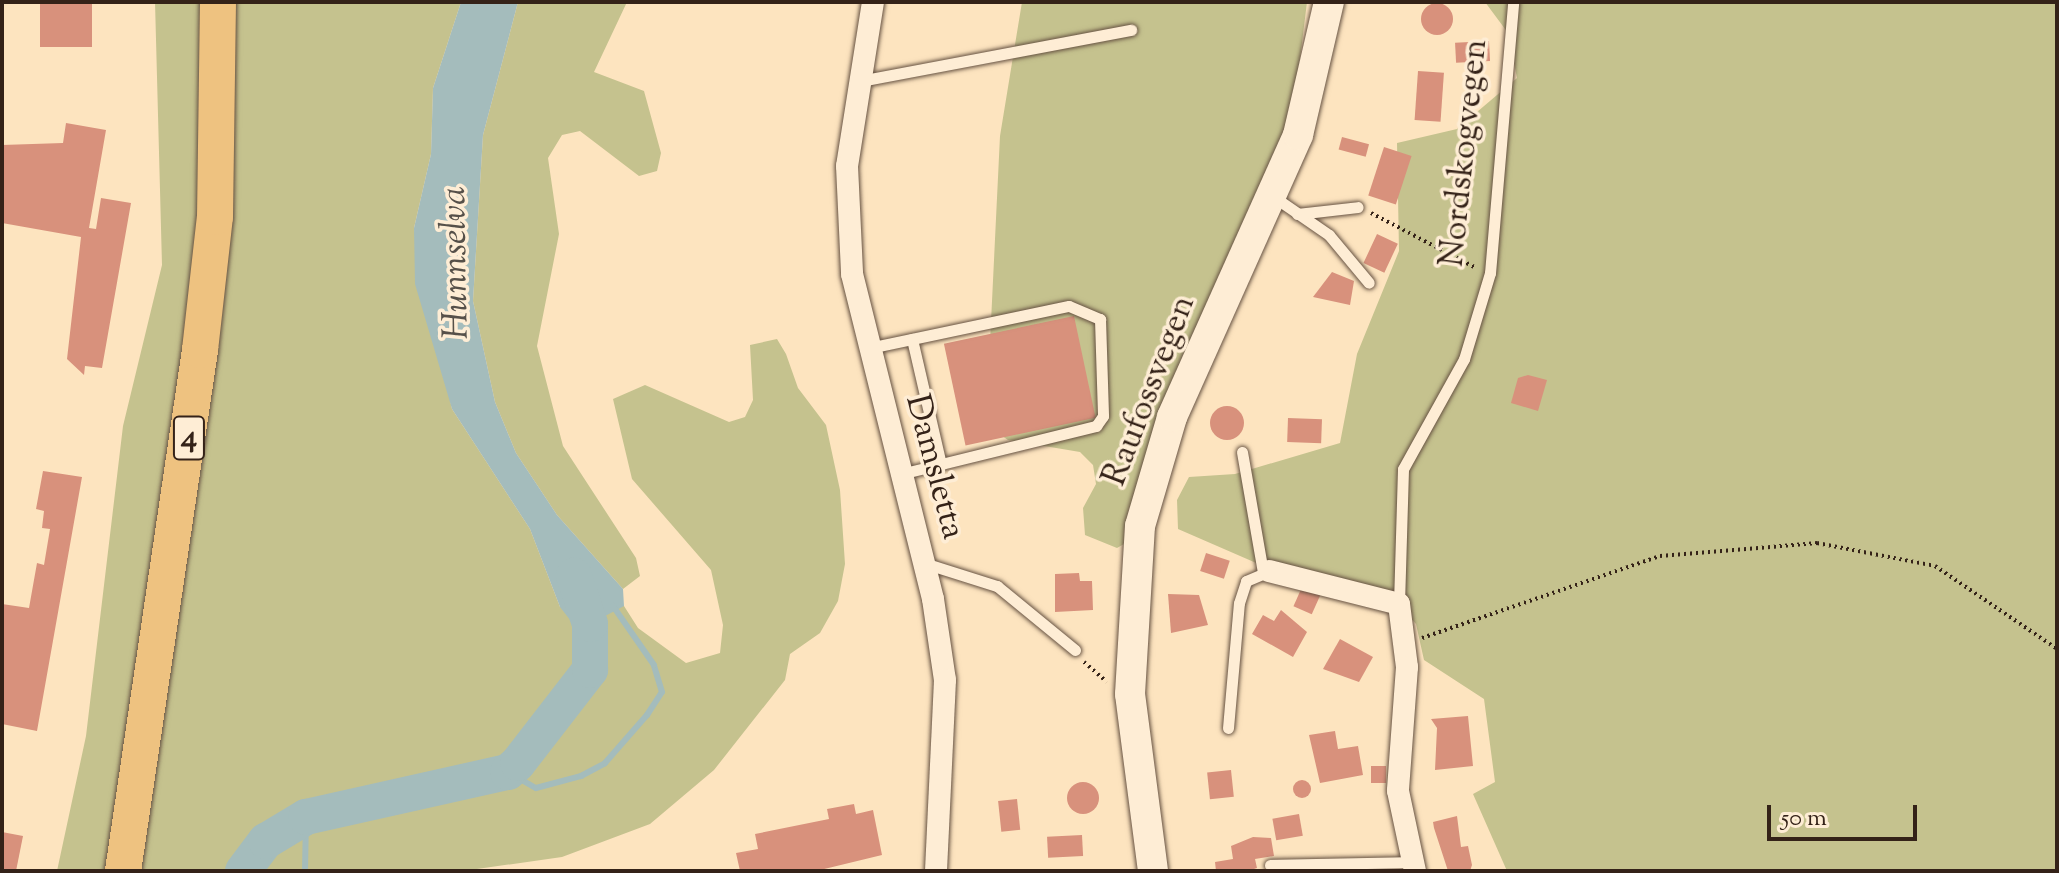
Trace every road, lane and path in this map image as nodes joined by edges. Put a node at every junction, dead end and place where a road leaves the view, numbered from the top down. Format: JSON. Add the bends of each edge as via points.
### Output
{"nodes":[{"id":1,"x":200,"y":2,"type":"edge"},
{"id":2,"x":218,"y":2,"type":"edge"},
{"id":3,"x":873,"y":2,"type":"edge"},
{"id":4,"x":1329,"y":2,"type":"edge"},
{"id":5,"x":1513,"y":2,"type":"edge"},
{"id":6,"x":1131,"y":30,"type":"dead end"},
{"id":7,"x":856,"y":82,"type":"junction"},
{"id":8,"x":1285,"y":206,"type":"junction"},
{"id":9,"x":1358,"y":207,"type":"joint"},
{"id":10,"x":1490,"y":273,"type":"junction"},
{"id":11,"x":1369,"y":283,"type":"dead end"},
{"id":12,"x":912,"y":339,"type":"junction"},
{"id":13,"x":869,"y":348,"type":"junction"},
{"id":14,"x":1242,"y":452,"type":"dead end"},
{"id":15,"x":941,"y":465,"type":"junction"},
{"id":16,"x":900,"y":474,"type":"junction"},
{"id":17,"x":924,"y":563,"type":"junction"},
{"id":18,"x":1266,"y":571,"type":"junction"},
{"id":19,"x":1399,"y":604,"type":"junction"},
{"id":20,"x":1408,"y":641,"type":"junction"},
{"id":21,"x":2057,"y":649,"type":"edge"},
{"id":22,"x":1075,"y":650,"type":"joint"},
{"id":23,"x":1130,"y":694,"type":"junction"},
{"id":24,"x":1228,"y":728,"type":"dead end"},
{"id":25,"x":1270,"y":865,"type":"dead end"},
{"id":26,"x":1413,"y":867,"type":"edge"},
{"id":27,"x":106,"y":871,"type":"edge"},
{"id":28,"x":123,"y":871,"type":"edge"},
{"id":29,"x":936,"y":871,"type":"edge"},
{"id":30,"x":1153,"y":871,"type":"edge"}],
"edges":[{"from":1,"to":27,"type":"highway","number":"4","via":[[182,350]]},
{"from":2,"to":28,"type":"highway","number":"4","via":[[215,217]]},
{"from":3,"to":7,"type":"street","name":"Damsletta"},
{"from":4,"to":8,"type":"main road","name":"Raufossvegen"},
{"from":5,"to":10,"type":"lane","name":"Nordskogvegen"},
{"from":6,"to":7,"type":"lane"},
{"from":7,"to":13,"type":"street","name":"Damsletta","via":[[847,166],[851,258]]},
{"from":8,"to":9,"type":"lane"},
{"from":8,"to":11,"type":"lane","via":[[1329,235]]},
{"from":8,"to":23,"type":"main road","name":"Raufossvegen","via":[[1155,467],[1131,587]]},
{"from":9,"to":10,"type":"path"},
{"from":10,"to":19,"type":"lane","name":"Nordskogvegen","via":[[1464,359],[1403,469]]},
{"from":12,"to":13,"type":"lane"},
{"from":12,"to":15,"type":"lane"},
{"from":12,"to":15,"type":"lane","via":[[1069,306],[1100,319],[1103,416],[1096,426]]},
{"from":13,"to":16,"type":"street","name":"Damsletta"},
{"from":14,"to":18,"type":"lane"},
{"from":15,"to":16,"type":"lane"},
{"from":16,"to":17,"type":"street","name":"Damsletta"},
{"from":17,"to":22,"type":"lane","via":[[997,586]]},
{"from":17,"to":29,"type":"street","name":"Damsletta","via":[[945,680]]},
{"from":18,"to":19,"type":"street"},
{"from":18,"to":24,"type":"lane","via":[[1246,581],[1239,603]]},
{"from":19,"to":20,"type":"street","name":"Nordskogvegen"},
{"from":20,"to":21,"type":"path","via":[[1660,556],[1817,543],[1935,566]]},
{"from":20,"to":26,"type":"street","name":"Nordskogvegen","via":[[1398,791]]},
{"from":22,"to":23,"type":"path","via":[[1094,675]]},
{"from":23,"to":30,"type":"main road","name":"Raufossvegen"},
{"from":25,"to":26,"type":"lane","name":"Nordskogvegen"}]}
